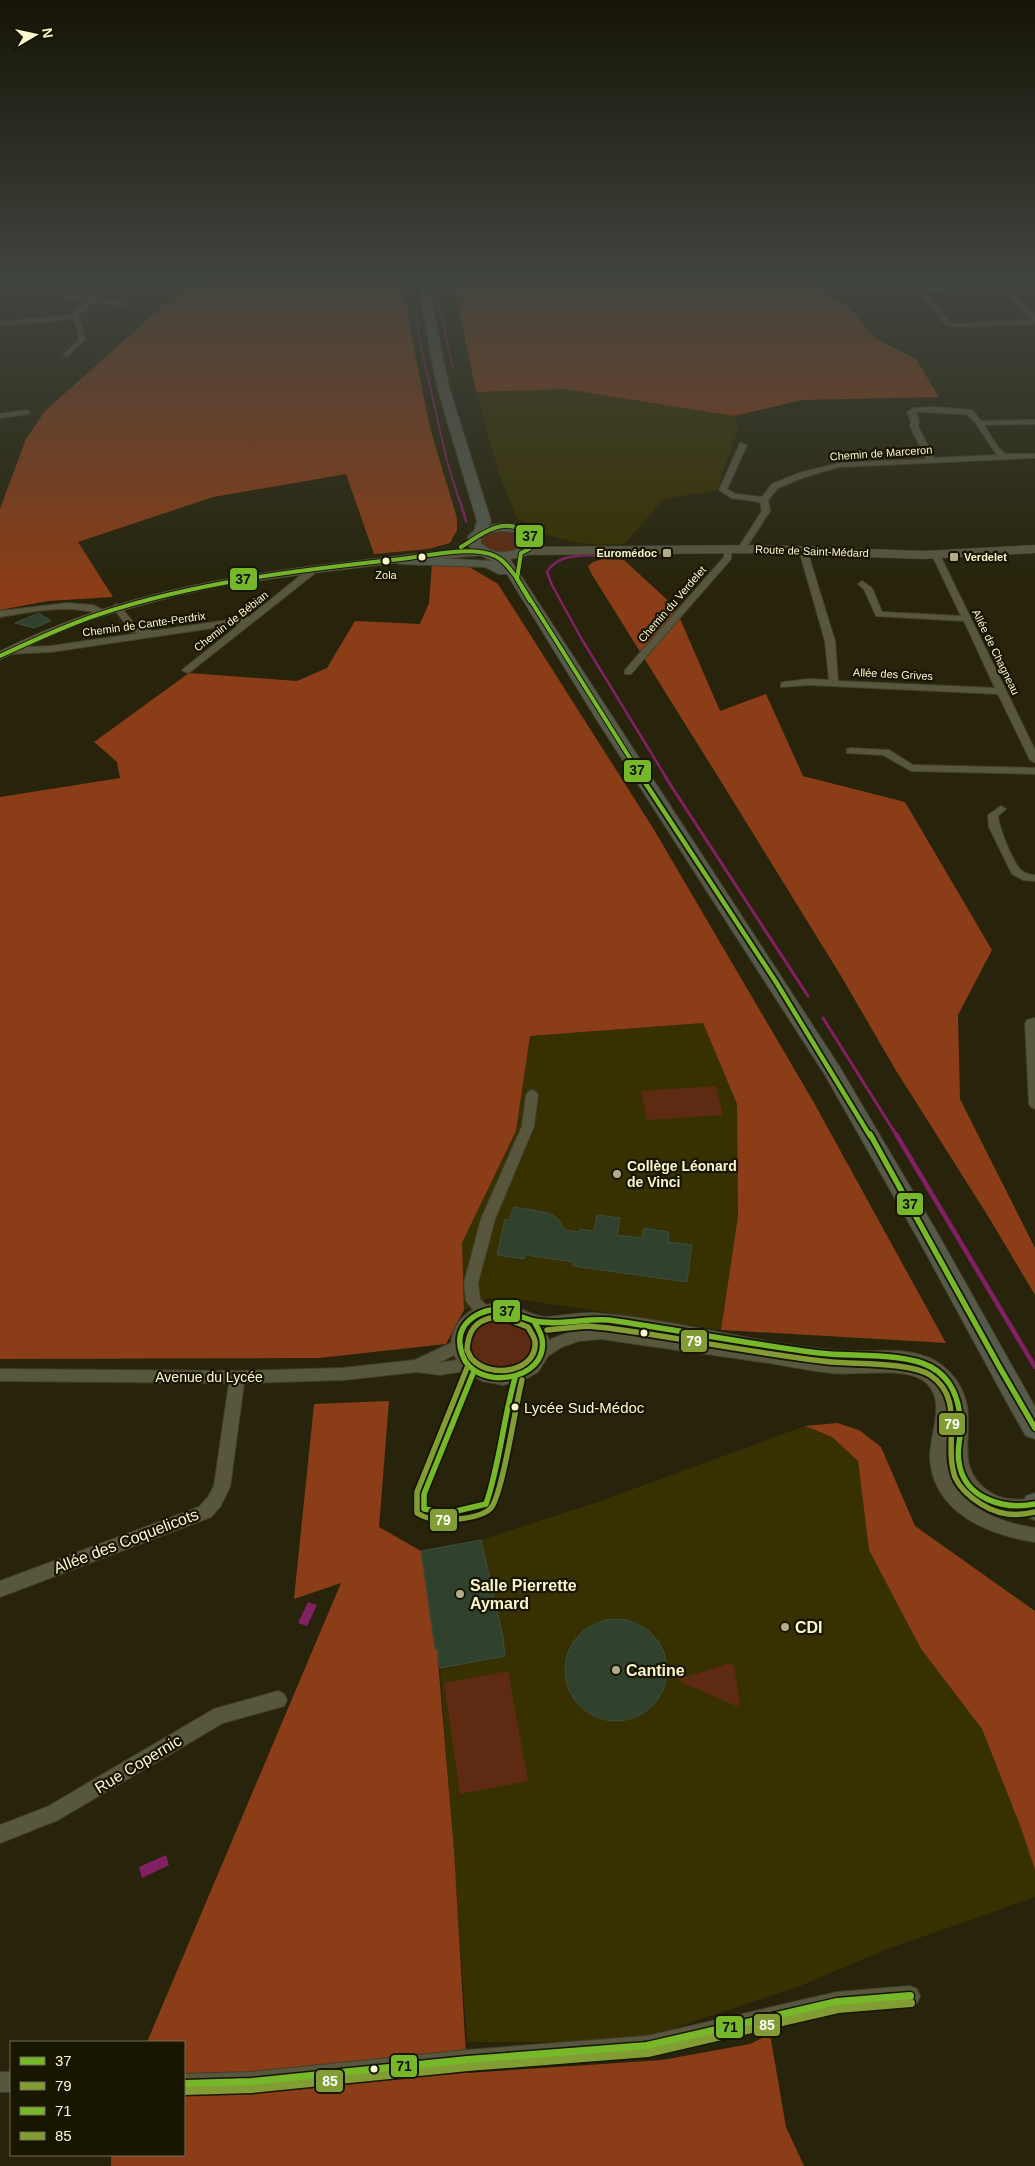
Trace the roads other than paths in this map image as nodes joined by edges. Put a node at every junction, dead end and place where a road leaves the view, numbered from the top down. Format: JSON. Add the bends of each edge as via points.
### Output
{"nodes":[{"id":1,"x":442,"y":380,"type":"edge"},
{"id":2,"x":26,"y":412,"type":"dead end"},
{"id":3,"x":0,"y":416,"type":"edge"},
{"id":4,"x":1035,"y":422,"type":"edge"},
{"id":5,"x":979,"y":423,"type":"junction"},
{"id":6,"x":743,"y":445,"type":"dead end"},
{"id":7,"x":1035,"y":456,"type":"edge"},
{"id":8,"x":1004,"y":458,"type":"junction"},
{"id":9,"x":932,"y":461,"type":"junction"},
{"id":10,"x":475,"y":491,"type":"junction"},
{"id":11,"x":764,"y":500,"type":"junction"},
{"id":12,"x":512,"y":527,"type":"junction"},
{"id":13,"x":476,"y":536,"type":"junction"},
{"id":14,"x":527,"y":548,"type":"junction"},
{"id":15,"x":727,"y":549,"type":"junction"},
{"id":16,"x":744,"y":549,"type":"junction"},
{"id":17,"x":1035,"y":549,"type":"edge"},
{"id":18,"x":803,"y":550,"type":"junction"},
{"id":19,"x":489,"y":554,"type":"junction"},
{"id":20,"x":936,"y":555,"type":"junction"},
{"id":21,"x":420,"y":557,"type":"junction"},
{"id":22,"x":399,"y":560,"type":"junction"},
{"id":23,"x":311,"y":570,"type":"junction"},
{"id":24,"x":518,"y":579,"type":"junction"},
{"id":25,"x":862,"y":584,"type":"dead end"},
{"id":26,"x":116,"y":607,"type":"junction"},
{"id":27,"x":101,"y":611,"type":"junction"},
{"id":28,"x":0,"y":614,"type":"edge"},
{"id":29,"x":253,"y":614,"type":"junction"},
{"id":30,"x":541,"y":618,"type":"junction"},
{"id":31,"x":967,"y":619,"type":"junction"},
{"id":32,"x":4,"y":654,"type":"edge"},
{"id":33,"x":187,"y":670,"type":"dead end"},
{"id":34,"x":628,"y":672,"type":"dead end"},
{"id":35,"x":834,"y":683,"type":"junction"},
{"id":36,"x":784,"y":685,"type":"dead end"},
{"id":37,"x":1002,"y":691,"type":"junction"},
{"id":38,"x":851,"y":751,"type":"dead end"},
{"id":39,"x":1035,"y":760,"type":"edge"},
{"id":40,"x":1035,"y":771,"type":"edge"},
{"id":41,"x":1001,"y":809,"type":"dead end"},
{"id":42,"x":1035,"y":878,"type":"edge"},
{"id":43,"x":1035,"y":1022,"type":"edge"},
{"id":44,"x":532,"y":1095,"type":"dead end"},
{"id":45,"x":1035,"y":1104,"type":"edge"},
{"id":46,"x":483,"y":1312,"type":"junction"},
{"id":47,"x":534,"y":1321,"type":"junction"},
{"id":48,"x":458,"y":1346,"type":"junction"},
{"id":49,"x":544,"y":1351,"type":"junction"},
{"id":50,"x":466,"y":1365,"type":"junction"},
{"id":51,"x":417,"y":1366,"type":"junction"},
{"id":52,"x":0,"y":1375,"type":"edge"},
{"id":53,"x":237,"y":1378,"type":"junction"},
{"id":54,"x":1018,"y":1401,"type":"junction"},
{"id":55,"x":1035,"y":1428,"type":"edge"},
{"id":56,"x":1035,"y":1444,"type":"edge"},
{"id":57,"x":1035,"y":1505,"type":"edge"},
{"id":58,"x":1035,"y":1535,"type":"edge"},
{"id":59,"x":0,"y":1589,"type":"edge"},
{"id":60,"x":278,"y":1700,"type":"dead end"},
{"id":61,"x":0,"y":1834,"type":"edge"},
{"id":62,"x":910,"y":1996,"type":"dead end"},
{"id":63,"x":185,"y":2084,"type":"edge"}],
"edges":[{"from":1,"to":10,"type":"main road"},
{"from":2,"to":3,"type":"street"},
{"from":4,"to":5,"type":"street"},
{"from":5,"to":8,"type":"street","via":[[998,454]]},
{"from":5,"to":9,"type":"street","via":[[968,412],[911,412],[914,426]]},
{"from":6,"to":11,"type":"street","via":[[723,490],[734,496]]},
{"from":7,"to":8,"type":"street","name":"Chemin de Marceron"},
{"from":8,"to":9,"type":"street","name":"Chemin de Marceron"},
{"from":9,"to":11,"type":"street","name":"Chemin de Marceron","via":[[826,468],[775,486]]},
{"from":10,"to":12,"type":"main road","via":[[493,516]]},
{"from":10,"to":13,"type":"main road","via":[[484,521]]},
{"from":11,"to":16,"type":"street","via":[[766,511]]},
{"from":12,"to":13,"type":"main road","via":[[493,528]]},
{"from":12,"to":14,"type":"main road","via":[[529,534]]},
{"from":13,"to":19,"type":"main road","via":[[477,548]]},
{"from":13,"to":21,"type":"street","via":[[451,550]]},
{"from":14,"to":15,"type":"street","name":"Route de Saint-Médard"},
{"from":14,"to":19,"type":"main road","via":[[506,556]]},
{"from":14,"to":24,"type":"main road"},
{"from":15,"to":16,"type":"street","name":"Route de Saint-Médard"},
{"from":15,"to":34,"type":"street","name":"Chemin du Verdelet","via":[[728,557]]},
{"from":16,"to":18,"type":"street","name":"Route de Saint-Médard"},
{"from":17,"to":20,"type":"street","name":"Route de Saint-Médard"},
{"from":18,"to":20,"type":"street","name":"Route de Saint-Médard"},
{"from":18,"to":35,"type":"street","via":[[830,641]]},
{"from":19,"to":21,"type":"street"},
{"from":19,"to":24,"type":"main road","via":[[505,562]]},
{"from":20,"to":31,"type":"street","name":"Allée de Chagneau"},
{"from":21,"to":22,"type":"street"},
{"from":22,"to":23,"type":"street"},
{"from":22,"to":30,"type":"main road","via":[[479,562],[497,566]]},
{"from":23,"to":26,"type":"street","via":[[183,591]]},
{"from":23,"to":29,"type":"street","name":"Chemin de Bébian"},
{"from":24,"to":30,"type":"main road"},
{"from":25,"to":31,"type":"street","via":[[868,588],[879,614]]},
{"from":26,"to":27,"type":"street"},
{"from":26,"to":29,"type":"street","via":[[135,630],[143,631],[187,621]]},
{"from":27,"to":28,"type":"street","via":[[90,605],[42,607]]},
{"from":27,"to":32,"type":"street","via":[[31,639]]},
{"from":29,"to":32,"type":"street","name":"Chemin de Cante-Perdrix","via":[[51,649]]},
{"from":29,"to":33,"type":"street","name":"Chemin de Bébian"},
{"from":30,"to":54,"type":"main road","via":[[832,1070],[926,1232]]},
{"from":31,"to":37,"type":"street","name":"Allée de Chagneau"},
{"from":35,"to":36,"type":"street","name":"Allée des Grives"},
{"from":35,"to":37,"type":"street","name":"Allée des Grives"},
{"from":37,"to":39,"type":"street","name":"Allée de Chagneau"},
{"from":38,"to":40,"type":"street","via":[[885,752],[911,768]]},
{"from":41,"to":42,"type":"street","via":[[993,815],[994,827],[1016,872]]},
{"from":43,"to":45,"type":"street","via":[[1031,1022]]},
{"from":44,"to":46,"type":"street","via":[[528,1126],[491,1210],[471,1283],[473,1301]]},
{"from":46,"to":47,"type":"street","via":[[504,1309]]},
{"from":46,"to":48,"type":"street","via":[[464,1325]]},
{"from":47,"to":49,"type":"street","via":[[543,1336]]},
{"from":47,"to":57,"type":"street","via":[[594,1319],[838,1356],[924,1362],[948,1378],[958,1398],[959,1467],[968,1485],[997,1504]]},
{"from":48,"to":50,"type":"street"},
{"from":48,"to":51,"type":"street","name":"Avenue du Lycée"},
{"from":49,"to":50,"type":"street","via":[[532,1368],[515,1378],[484,1376]]},
{"from":49,"to":58,"type":"street","via":[[572,1336],[602,1333],[850,1368],[907,1370],[924,1374],[943,1396],[938,1457],[943,1483],[963,1507],[978,1518],[1003,1530]]},
{"from":50,"to":51,"type":"street","name":"Avenue du Lycée"},
{"from":51,"to":53,"type":"street","name":"Avenue du Lycée","via":[[343,1374]]},
{"from":52,"to":53,"type":"street","name":"Avenue du Lycée"},
{"from":53,"to":59,"type":"street","name":"Allée des Coquelicots","via":[[222,1487],[205,1512]]},
{"from":54,"to":55,"type":"main road"},
{"from":54,"to":56,"type":"main road"},
{"from":60,"to":61,"type":"street","name":"Rue Copernic","via":[[220,1715],[52,1814]]},
{"from":62,"to":63,"type":"street","via":[[837,2002],[648,2046],[251,2082]]}]}
